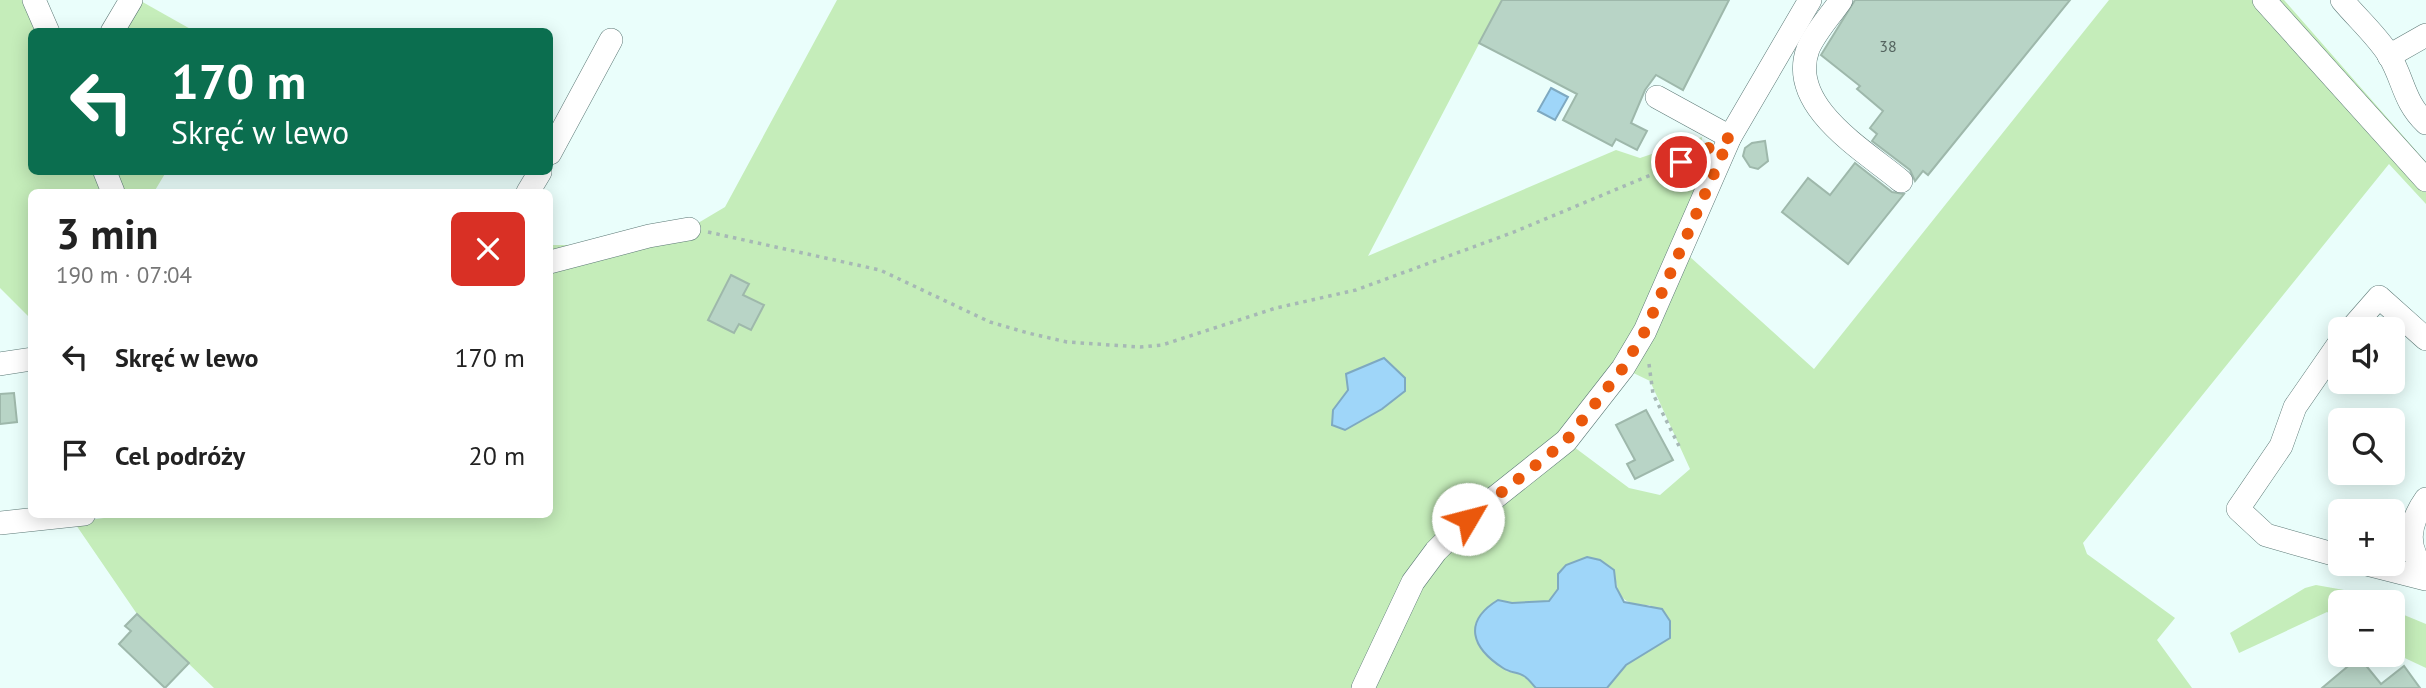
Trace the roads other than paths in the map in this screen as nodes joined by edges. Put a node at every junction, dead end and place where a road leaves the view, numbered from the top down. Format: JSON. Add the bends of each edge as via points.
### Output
{"nodes":[{"id":1,"x":34,"y":0,"type":"edge"},
{"id":2,"x":131,"y":0,"type":"edge"},
{"id":3,"x":1810,"y":0,"type":"edge"},
{"id":4,"x":1841,"y":0,"type":"edge"},
{"id":5,"x":2264,"y":0,"type":"edge"},
{"id":6,"x":2342,"y":0,"type":"edge"},
{"id":7,"x":46,"y":28,"type":"edge"},
{"id":8,"x":114,"y":28,"type":"edge"},
{"id":9,"x":2426,"y":35,"type":"edge"},
{"id":10,"x":611,"y":40,"type":"dead end"},
{"id":11,"x":2389,"y":56,"type":"junction"},
{"id":12,"x":1657,"y":97,"type":"dead end"},
{"id":13,"x":2426,"y":123,"type":"edge"},
{"id":14,"x":1730,"y":137,"type":"junction"},
{"id":15,"x":553,"y":147,"type":"edge"},
{"id":16,"x":2426,"y":180,"type":"edge"},
{"id":17,"x":1901,"y":181,"type":"dead end"},
{"id":18,"x":689,"y":229,"type":"road end"},
{"id":19,"x":553,"y":261,"type":"edge"},
{"id":20,"x":2362,"y":317,"type":"edge"},
{"id":21,"x":2401,"y":317,"type":"edge"},
{"id":22,"x":2405,"y":320,"type":"edge"},
{"id":23,"x":2426,"y":339,"type":"edge"},
{"id":24,"x":2328,"y":359,"type":"edge"},
{"id":25,"x":28,"y":360,"type":"edge"},
{"id":26,"x":0,"y":364,"type":"edge"},
{"id":27,"x":2426,"y":499,"type":"edge"},
{"id":28,"x":47,"y":518,"type":"edge"},
{"id":29,"x":0,"y":523,"type":"edge"},
{"id":30,"x":2328,"y":552,"type":"edge"},
{"id":31,"x":2426,"y":571,"type":"edge"},
{"id":32,"x":2405,"y":574,"type":"edge"},
{"id":33,"x":2426,"y":579,"type":"edge"},
{"id":34,"x":1363,"y":688,"type":"edge"}],
"edges":[{"from":1,"to":7,"type":"lane"},
{"from":2,"to":8,"type":"lane"},
{"from":3,"to":14,"type":"lane"},
{"from":4,"to":17,"type":"lane","via":[[1809,47],[1806,88],[1815,107]]},
{"from":5,"to":16,"type":"lane"},
{"from":6,"to":11,"type":"lane"},
{"from":9,"to":11,"type":"lane"},
{"from":10,"to":15,"type":"lane"},
{"from":11,"to":13,"type":"lane","via":[[2404,94]]},
{"from":12,"to":14,"type":"lane"},
{"from":14,"to":34,"type":"lane","via":[[1645,331],[1596,405],[1566,441],[1468,519],[1436,551],[1413,582]]},
{"from":18,"to":19,"type":"lane"},
{"from":20,"to":21,"type":"lane","via":[[2379,297]]},
{"from":22,"to":23,"type":"lane"},
{"from":24,"to":30,"type":"lane","via":[[2295,407],[2281,446],[2238,509],[2266,534]]},
{"from":25,"to":26,"type":"lane"},
{"from":27,"to":31,"type":"lane","via":[[2415,517],[2410,539],[2414,556]]},
{"from":28,"to":29,"type":"lane"},
{"from":32,"to":33,"type":"lane"}]}
